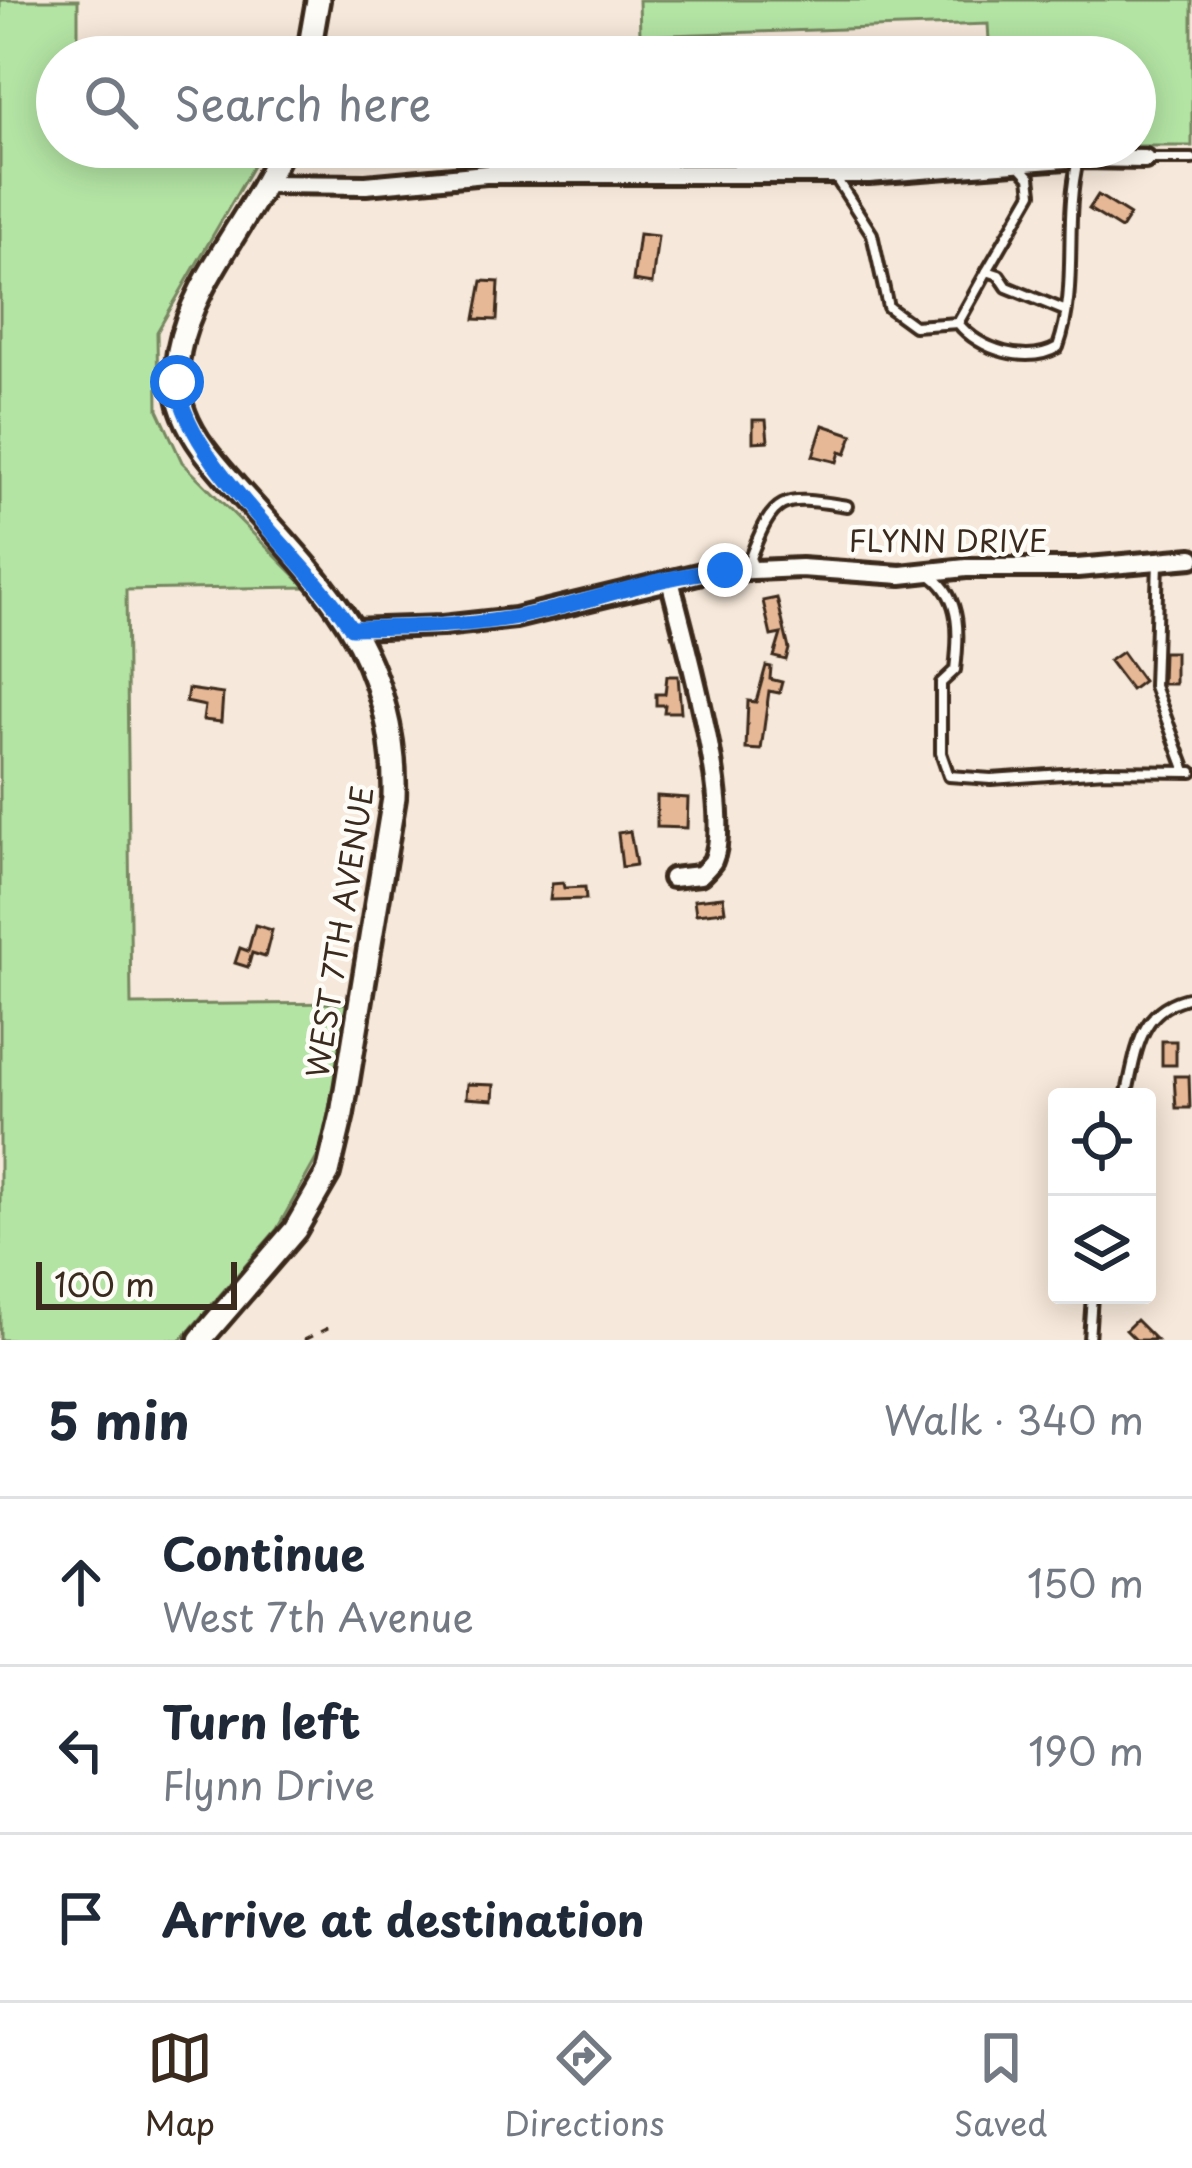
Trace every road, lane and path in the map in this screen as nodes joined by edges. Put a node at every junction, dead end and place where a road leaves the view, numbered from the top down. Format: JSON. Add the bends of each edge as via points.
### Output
{"nodes":[{"id":1,"x":318,"y":0,"type":"edge"},
{"id":2,"x":312,"y":36,"type":"edge"},
{"id":3,"x":1156,"y":159,"type":"edge"},
{"id":4,"x":1192,"y":159,"type":"edge"},
{"id":5,"x":273,"y":168,"type":"edge"},
{"id":6,"x":934,"y":168,"type":"edge"},
{"id":7,"x":1022,"y":168,"type":"edge"},
{"id":8,"x":1077,"y":168,"type":"edge"},
{"id":9,"x":834,"y":174,"type":"junction"},
{"id":10,"x":266,"y":184,"type":"junction"},
{"id":11,"x":986,"y":271,"type":"junction"},
{"id":12,"x":1066,"y":310,"type":"junction"},
{"id":13,"x":958,"y":323,"type":"junction"},
{"id":14,"x":847,"y":506,"type":"dead end"},
{"id":15,"x":1192,"y":558,"type":"edge"},
{"id":16,"x":1159,"y":561,"type":"junction"},
{"id":17,"x":755,"y":568,"type":"junction"},
{"id":18,"x":925,"y":573,"type":"junction"},
{"id":19,"x":670,"y":580,"type":"junction"},
{"id":20,"x":351,"y":628,"type":"junction"},
{"id":21,"x":1189,"y":772,"type":"edge"},
{"id":22,"x":672,"y":878,"type":"dead end"},
{"id":23,"x":1192,"y":998,"type":"edge"},
{"id":24,"x":1128,"y":1088,"type":"edge"},
{"id":25,"x":1091,"y":1304,"type":"edge"},
{"id":26,"x":330,"y":1327,"type":"dead end"},
{"id":27,"x":200,"y":1340,"type":"edge"},
{"id":28,"x":304,"y":1340,"type":"edge"},
{"id":29,"x":1089,"y":1340,"type":"edge"}],
"edges":[{"from":1,"to":2,"type":"main road"},
{"from":3,"to":4,"type":"lane"},
{"from":5,"to":10,"type":"main road","name":"WEST 7TH AVENUE"},
{"from":6,"to":9,"type":"street"},
{"from":7,"to":11,"type":"lane","via":[[1032,193]]},
{"from":8,"to":12,"type":"lane"},
{"from":9,"to":10,"type":"street","via":[[486,174]]},
{"from":9,"to":13,"type":"lane","via":[[872,234],[888,307],[914,326]]},
{"from":10,"to":20,"type":"main road","name":"WEST 7TH AVENUE","via":[[190,315],[177,366],[179,399],[199,443]]},
{"from":11,"to":12,"type":"lane"},
{"from":11,"to":13,"type":"lane"},
{"from":12,"to":13,"type":"lane","via":[[1058,347],[1047,353],[1008,355]]},
{"from":14,"to":17,"type":"lane","via":[[781,504],[758,537]]},
{"from":15,"to":16,"type":"street","name":"FLYNN DRIVE"},
{"from":16,"to":18,"type":"street","name":"FLYNN DRIVE"},
{"from":16,"to":21,"type":"lane","via":[[1154,686]]},
{"from":17,"to":18,"type":"street","name":"FLYNN DRIVE"},
{"from":17,"to":19,"type":"street","name":"FLYNN DRIVE"},
{"from":18,"to":21,"type":"lane","via":[[942,584],[957,620],[955,670],[941,683],[949,776]]},
{"from":19,"to":20,"type":"street","name":"FLYNN DRIVE","via":[[495,621]]},
{"from":19,"to":22,"type":"street","via":[[715,769],[712,862],[700,875]]},
{"from":20,"to":27,"type":"main road","name":"WEST 7TH AVENUE","via":[[387,718],[395,771],[335,1147],[295,1230]]},
{"from":23,"to":24,"type":"lane","via":[[1152,1016]]},
{"from":25,"to":29,"type":"lane"},
{"from":26,"to":28,"type":"path"}]}
